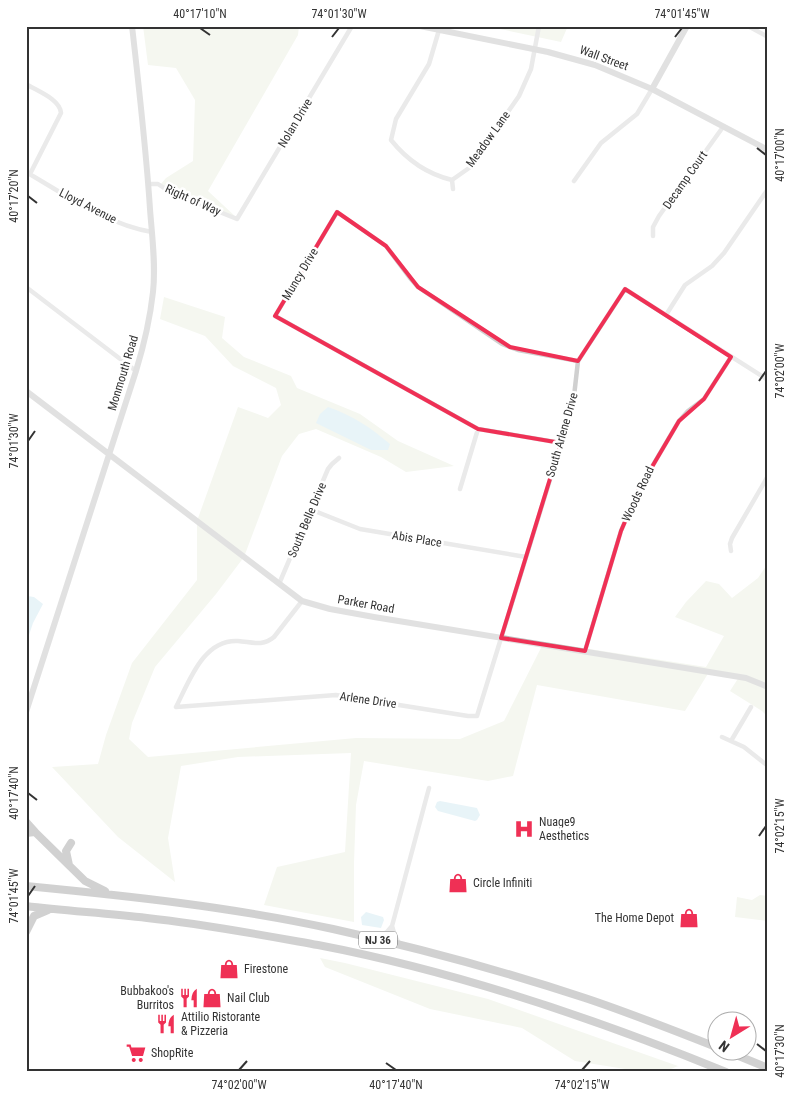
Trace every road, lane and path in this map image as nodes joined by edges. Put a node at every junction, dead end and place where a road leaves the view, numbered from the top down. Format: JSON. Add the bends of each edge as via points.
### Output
{"nodes":[{"id":1,"x":132,"y":26,"type":"edge"},
{"id":2,"x":352,"y":26,"type":"edge"},
{"id":3,"x":420,"y":26,"type":"edge"},
{"id":4,"x":540,"y":26,"type":"edge"},
{"id":5,"x":687,"y":26,"type":"edge"},
{"id":6,"x":748,"y":26,"type":"edge"},
{"id":7,"x":439,"y":30,"type":"junction"},
{"id":8,"x":768,"y":37,"type":"edge"},
{"id":9,"x":535,"y":50,"type":"junction"},
{"id":10,"x":26,"y":84,"type":"edge"},
{"id":11,"x":652,"y":89,"type":"junction"},
{"id":12,"x":723,"y":127,"type":"junction"},
{"id":13,"x":391,"y":140,"type":"junction"},
{"id":14,"x":384,"y":141,"type":"dead end"},
{"id":15,"x":768,"y":150,"type":"edge"},
{"id":16,"x":28,"y":174,"type":"edge"},
{"id":17,"x":452,"y":180,"type":"junction"},
{"id":18,"x":574,"y":181,"type":"dead end"},
{"id":19,"x":149,"y":184,"type":"junction"},
{"id":20,"x":453,"y":189,"type":"dead end"},
{"id":21,"x":768,"y":189,"type":"edge"},
{"id":22,"x":336,"y":206,"type":"dead end"},
{"id":23,"x":337,"y":212,"type":"junction"},
{"id":24,"x":237,"y":219,"type":"joint"},
{"id":25,"x":152,"y":232,"type":"junction"},
{"id":26,"x":652,"y":236,"type":"dead end"},
{"id":27,"x":623,"y":282,"type":"dead end"},
{"id":28,"x":26,"y":287,"type":"edge"},
{"id":29,"x":625,"y":289,"type":"junction"},
{"id":30,"x":666,"y":315,"type":"junction"},
{"id":31,"x":275,"y":316,"type":"junction"},
{"id":32,"x":268,"y":318,"type":"dead end"},
{"id":33,"x":731,"y":357,"type":"junction"},
{"id":34,"x":578,"y":361,"type":"junction"},
{"id":35,"x":136,"y":371,"type":"junction"},
{"id":36,"x":768,"y":380,"type":"edge"},
{"id":37,"x":26,"y":391,"type":"edge"},
{"id":38,"x":478,"y":429,"type":"junction"},
{"id":39,"x":561,"y":443,"type":"junction"},
{"id":40,"x":109,"y":454,"type":"junction"},
{"id":41,"x":339,"y":458,"type":"dead end"},
{"id":42,"x":768,"y":476,"type":"edge"},
{"id":43,"x":460,"y":489,"type":"dead end"},
{"id":44,"x":312,"y":510,"type":"junction"},
{"id":45,"x":731,"y":551,"type":"dead end"},
{"id":46,"x":526,"y":557,"type":"junction"},
{"id":47,"x":279,"y":584,"type":"junction"},
{"id":48,"x":302,"y":602,"type":"junction"},
{"id":49,"x":501,"y":638,"type":"junction"},
{"id":50,"x":585,"y":651,"type":"junction"},
{"id":51,"x":768,"y":687,"type":"edge"},
{"id":52,"x":751,"y":707,"type":"dead end"},
{"id":53,"x":26,"y":712,"type":"edge"},
{"id":54,"x":722,"y":737,"type":"dead end"},
{"id":55,"x":731,"y":741,"type":"junction"},
{"id":56,"x":768,"y":766,"type":"edge"},
{"id":57,"x":428,"y":788,"type":"dead end"},
{"id":58,"x":26,"y":822,"type":"edge"},
{"id":59,"x":35,"y":832,"type":"junction"},
{"id":60,"x":26,"y":833,"type":"edge"},
{"id":61,"x":71,"y":844,"type":"dead end"},
{"id":62,"x":70,"y":867,"type":"junction"},
{"id":63,"x":26,"y":886,"type":"edge"},
{"id":64,"x":112,"y":894,"type":"junction"},
{"id":65,"x":26,"y":906,"type":"edge"},
{"id":66,"x":53,"y":909,"type":"junction"},
{"id":67,"x":392,"y":926,"type":"junction"},
{"id":68,"x":26,"y":932,"type":"edge"},
{"id":69,"x":374,"y":939,"type":"junction"},
{"id":70,"x":402,"y":946,"type":"junction"},
{"id":71,"x":706,"y":1044,"type":"edge"},
{"id":72,"x":748,"y":1060,"type":"edge"},
{"id":73,"x":768,"y":1068,"type":"edge"},
{"id":74,"x":726,"y":1072,"type":"edge"}],
"edges":[{"from":1,"to":19,"type":"street","name":"Monmouth Road"},
{"from":2,"to":24,"type":"street","name":"Nolan Drive"},
{"from":3,"to":7,"type":"street","name":"Wall Street"},
{"from":4,"to":9,"type":"street","name":"Meadow Lane"},
{"from":5,"to":11,"type":"street"},
{"from":6,"to":8,"type":"street"},
{"from":7,"to":9,"type":"street","name":"Wall Street"},
{"from":7,"to":13,"type":"street","via":[[431,58],[396,119]]},
{"from":9,"to":11,"type":"street","name":"Wall Street","via":[[595,65]]},
{"from":9,"to":17,"type":"street","name":"Meadow Lane","via":[[529,76],[519,96],[469,168]]},
{"from":10,"to":16,"type":"street","via":[[61,108]]},
{"from":11,"to":12,"type":"street","name":"Wall Street"},
{"from":11,"to":18,"type":"street","via":[[637,114],[602,143]]},
{"from":12,"to":15,"type":"street","name":"Wall Street"},
{"from":12,"to":26,"type":"street","name":"Decamp Court","via":[[660,216]]},
{"from":13,"to":14,"type":"street"},
{"from":13,"to":17,"type":"street","via":[[403,155],[428,172]]},
{"from":16,"to":25,"type":"street","name":"Lloyd Avenue","via":[[95,211],[133,228]]},
{"from":17,"to":20,"type":"street"},
{"from":19,"to":24,"type":"street","name":"Right of Way","via":[[158,184]]},
{"from":19,"to":25,"type":"street","name":"Monmouth Road"},
{"from":21,"to":30,"type":"street","via":[[724,253],[685,285]]},
{"from":22,"to":23,"type":"street"},
{"from":23,"to":31,"type":"street","name":"Muncy Drive"},
{"from":23,"to":34,"type":"street","via":[[386,246],[418,287],[502,344]]},
{"from":25,"to":35,"type":"street","name":"Monmouth Road","via":[[153,291]]},
{"from":27,"to":29,"type":"street"},
{"from":28,"to":35,"type":"street"},
{"from":29,"to":30,"type":"street"},
{"from":29,"to":34,"type":"street","name":"South Arlene Drive"},
{"from":30,"to":33,"type":"street"},
{"from":31,"to":32,"type":"street"},
{"from":31,"to":38,"type":"street"},
{"from":33,"to":36,"type":"street"},
{"from":33,"to":50,"type":"street","name":"Woods Road","via":[[708,394],[679,421],[639,489],[621,531]]},
{"from":34,"to":39,"type":"street","name":"South Arlene Drive","via":[[572,404]]},
{"from":35,"to":40,"type":"street","name":"Monmouth Road"},
{"from":37,"to":40,"type":"street","name":"Parker Road"},
{"from":38,"to":39,"type":"street"},
{"from":38,"to":43,"type":"street"},
{"from":39,"to":46,"type":"street","name":"South Arlene Drive"},
{"from":40,"to":47,"type":"street","name":"Parker Road"},
{"from":40,"to":53,"type":"street","name":"Monmouth Road"},
{"from":41,"to":44,"type":"street","name":"South Belle Drive","via":[[328,470]]},
{"from":42,"to":45,"type":"street","via":[[732,538]]},
{"from":44,"to":46,"type":"street","name":"Abis Place","via":[[360,530]]},
{"from":44,"to":47,"type":"street","name":"South Belle Drive"},
{"from":46,"to":49,"type":"street","name":"South Arlene Drive"},
{"from":47,"to":48,"type":"street","name":"Parker Road"},
{"from":48,"to":49,"type":"street","name":"Parker Road"},
{"from":48,"to":49,"type":"street","name":"Arlene Drive","via":[[269,642],[233,641],[212,649],[196,667],[176,707],[336,696],[474,717],[478,715]]},
{"from":49,"to":50,"type":"street","name":"Parker Road"},
{"from":50,"to":51,"type":"street","name":"Parker Road","via":[[746,678]]},
{"from":52,"to":55,"type":"street"},
{"from":54,"to":55,"type":"street"},
{"from":55,"to":56,"type":"street"},
{"from":57,"to":67,"type":"street"},
{"from":58,"to":59,"type":"highway"},
{"from":59,"to":60,"type":"highway"},
{"from":59,"to":62,"type":"highway"},
{"from":61,"to":62,"type":"highway","via":[[66,851]]},
{"from":62,"to":64,"type":"highway","via":[[84,881]]},
{"from":63,"to":64,"type":"highway","number":"NJ 36"},
{"from":64,"to":69,"type":"highway","number":"NJ 36","via":[[242,912]]},
{"from":65,"to":66,"type":"highway","number":"NJ 36"},
{"from":66,"to":68,"type":"highway","via":[[34,916]]},
{"from":66,"to":74,"type":"highway","number":"NJ 36","via":[[145,917],[373,957],[541,1003]]},
{"from":67,"to":69,"type":"street"},
{"from":67,"to":70,"type":"street"},
{"from":69,"to":70,"type":"highway","number":"NJ 36"},
{"from":70,"to":71,"type":"highway","number":"NJ 36","via":[[586,998]]},
{"from":72,"to":73,"type":"highway"}]}
